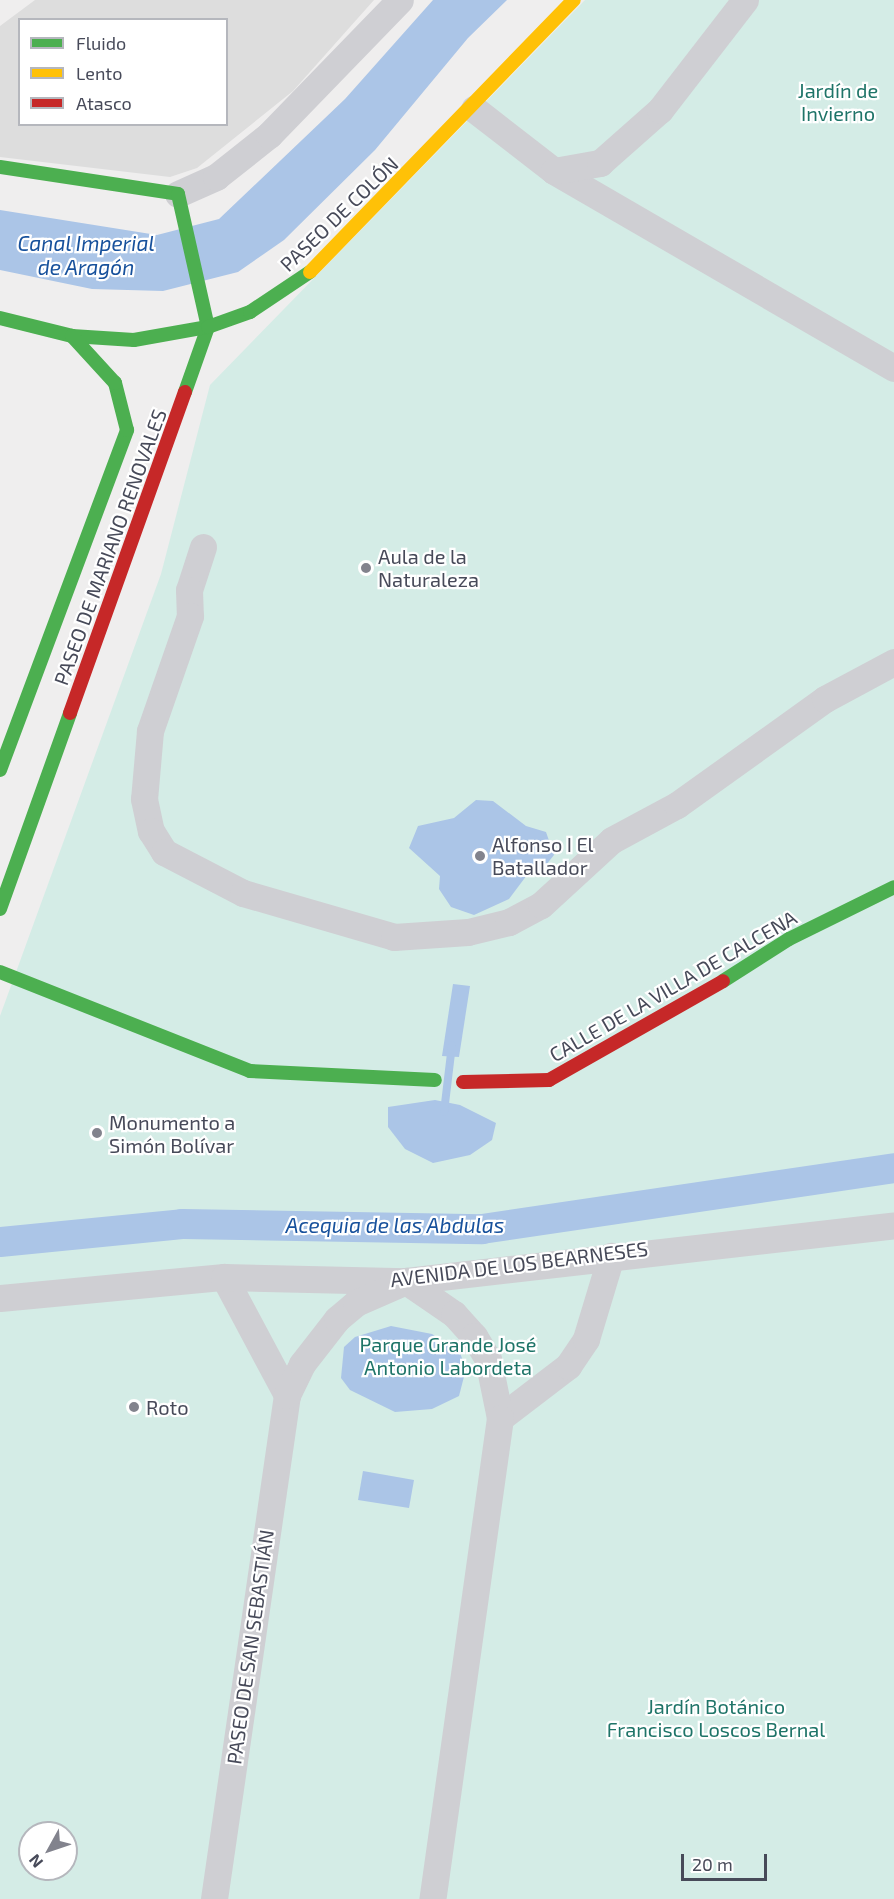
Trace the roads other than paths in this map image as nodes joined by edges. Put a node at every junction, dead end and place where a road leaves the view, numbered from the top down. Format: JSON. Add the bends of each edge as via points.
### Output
{"nodes":[{"id":1,"x":400,"y":0,"type":"edge"},
{"id":2,"x":574,"y":0,"type":"edge"},
{"id":3,"x":745,"y":0,"type":"edge"},
{"id":4,"x":474,"y":109,"type":"junction"},
{"id":5,"x":0,"y":167,"type":"edge"},
{"id":6,"x":554,"y":171,"type":"junction"},
{"id":7,"x":181,"y":206,"type":"junction"},
{"id":8,"x":0,"y":318,"type":"edge"},
{"id":9,"x":208,"y":327,"type":"junction"},
{"id":10,"x":72,"y":336,"type":"junction"},
{"id":11,"x":894,"y":368,"type":"edge"},
{"id":12,"x":203,"y":547,"type":"dead end"},
{"id":13,"x":894,"y":662,"type":"edge"},
{"id":14,"x":0,"y":770,"type":"edge"},
{"id":15,"x":894,"y":887,"type":"edge"},
{"id":16,"x":0,"y":909,"type":"edge"},
{"id":17,"x":0,"y":972,"type":"edge"},
{"id":18,"x":435,"y":1080,"type":"dead end"},
{"id":19,"x":463,"y":1082,"type":"dead end"},
{"id":20,"x":894,"y":1225,"type":"edge"},
{"id":21,"x":611,"y":1256,"type":"junction"},
{"id":22,"x":224,"y":1277,"type":"junction"},
{"id":23,"x":406,"y":1281,"type":"junction"},
{"id":24,"x":0,"y":1298,"type":"edge"},
{"id":25,"x":287,"y":1395,"type":"junction"},
{"id":26,"x":501,"y":1418,"type":"junction"},
{"id":27,"x":214,"y":1899,"type":"edge"},
{"id":28,"x":432,"y":1899,"type":"edge"}],
"edges":[{"from":1,"to":7,"type":"street","via":[[269,135]]},
{"from":2,"to":4,"type":"street","name":"PASEO DE COLÓN"},
{"from":3,"to":6,"type":"street","via":[[660,110],[600,163]]},
{"from":4,"to":6,"type":"street"},
{"from":4,"to":9,"type":"street","name":"PASEO DE COLÓN","via":[[299,282],[239,318]]},
{"from":5,"to":7,"type":"street"},
{"from":6,"to":11,"type":"street"},
{"from":7,"to":9,"type":"street","name":"PASEO DE MARIANO RENOVALES"},
{"from":8,"to":10,"type":"street","name":"PASEO DE COLÓN"},
{"from":9,"to":10,"type":"street","name":"PASEO DE COLÓN","via":[[134,340]]},
{"from":9,"to":16,"type":"street","name":"PASEO DE MARIANO RENOVALES"},
{"from":10,"to":14,"type":"street","name":"PASEO DE MARIANO RENOVALES","via":[[115,383],[127,430]]},
{"from":12,"to":13,"type":"street","via":[[189,590],[190,616],[150,731],[144,799],[151,831],[164,852],[243,893],[394,937],[468,932],[509,922],[542,905],[612,840],[677,805],[825,699]]},
{"from":15,"to":19,"type":"street","name":"CALLE DE LA VILLA DE CALCENA","via":[[789,939],[679,1010],[549,1080]]},
{"from":17,"to":18,"type":"street","via":[[250,1071]]},
{"from":20,"to":21,"type":"street","name":"AVENIDA DE LOS BEARNESES"},
{"from":21,"to":23,"type":"street","name":"AVENIDA DE LOS BEARNESES"},
{"from":21,"to":26,"type":"street","via":[[586,1339],[568,1366]]},
{"from":22,"to":23,"type":"street","name":"AVENIDA DE LOS BEARNESES"},
{"from":22,"to":24,"type":"street","name":"AVENIDA DE LOS BEARNESES"},
{"from":22,"to":25,"type":"street"},
{"from":23,"to":25,"type":"street","name":"PASEO DE SAN SEBASTIÁN","via":[[356,1303],[337,1319],[302,1364]]},
{"from":23,"to":26,"type":"street","via":[[454,1314],[474,1336],[488,1359]]},
{"from":25,"to":27,"type":"street","name":"PASEO DE SAN SEBASTIÁN"},
{"from":26,"to":28,"type":"street"}]}
